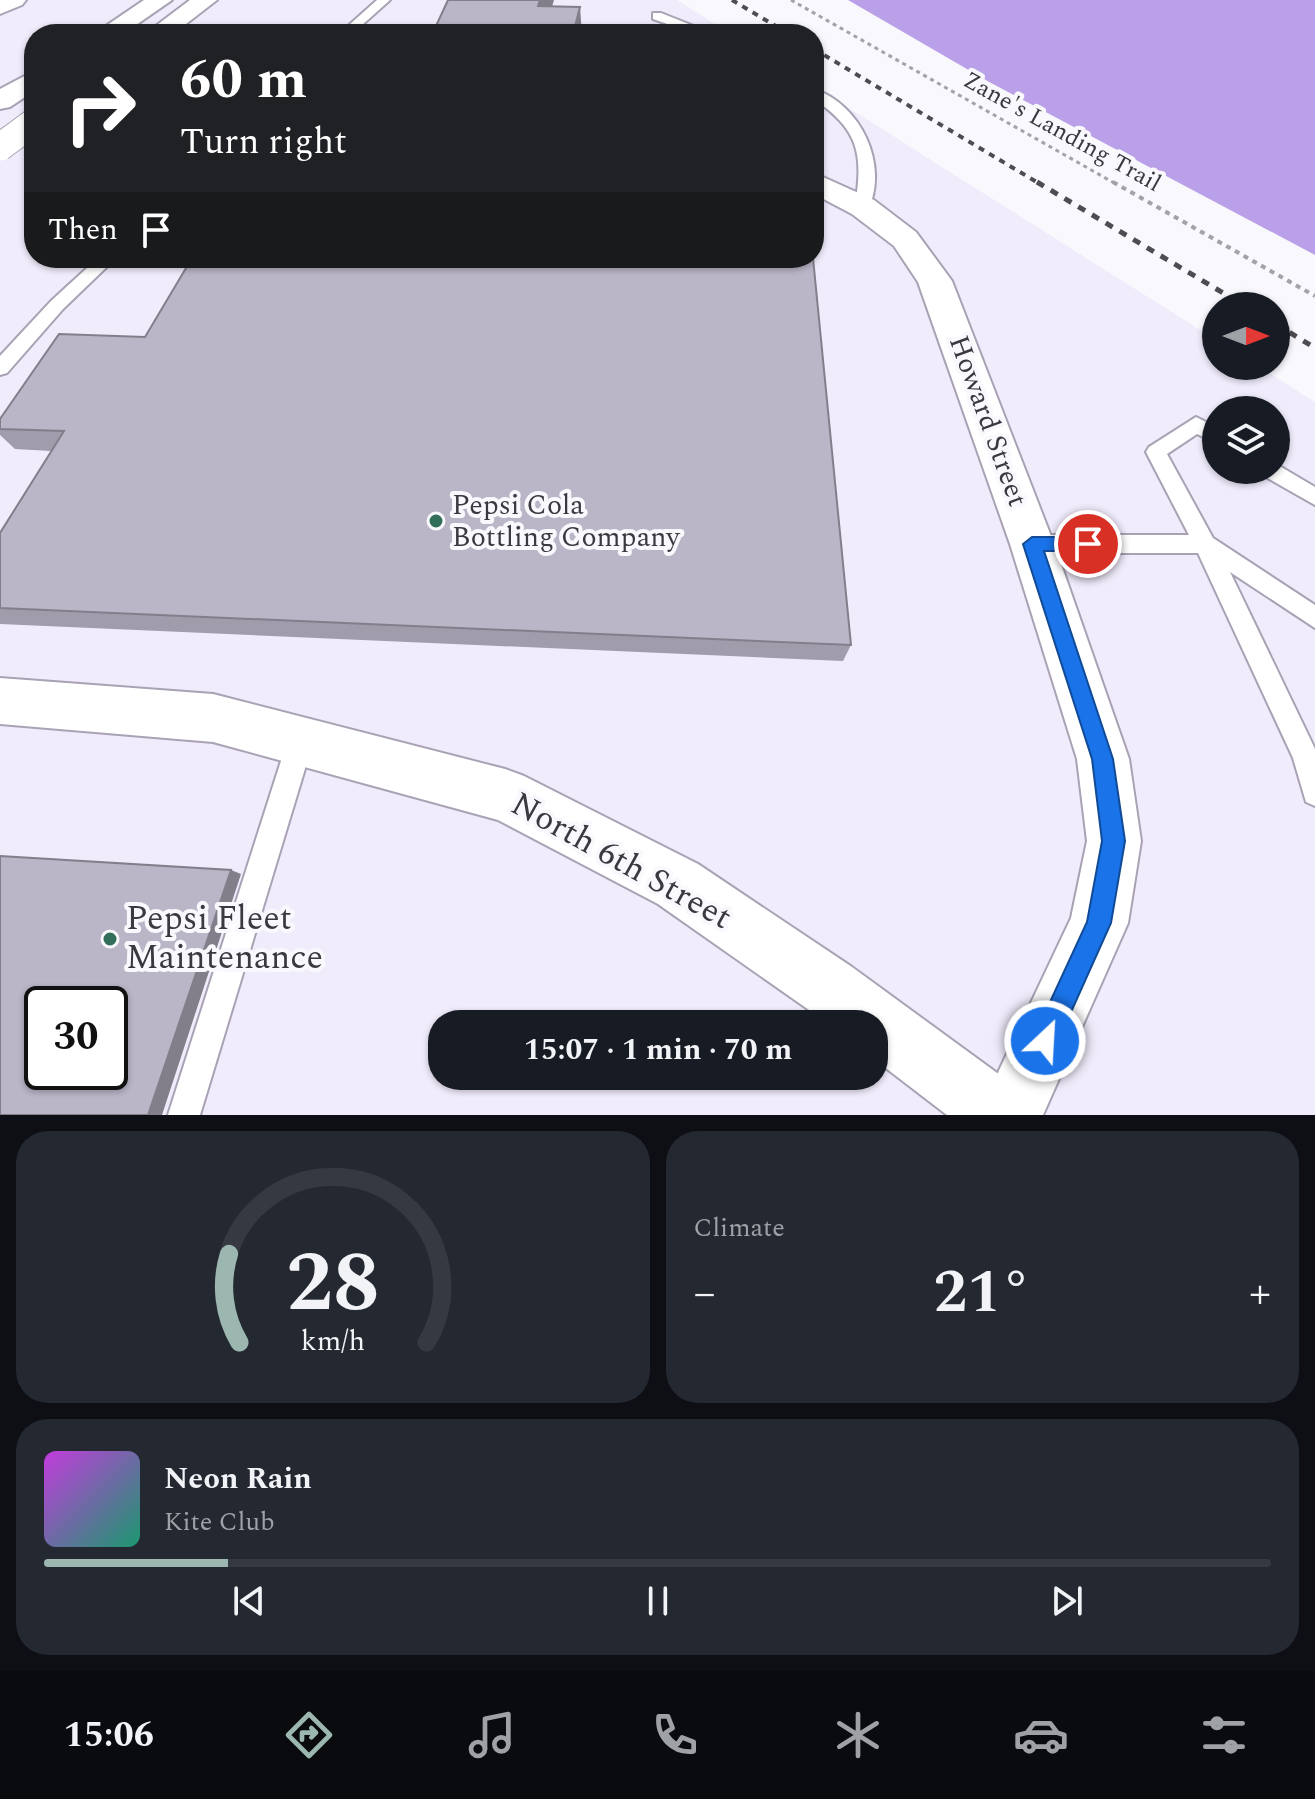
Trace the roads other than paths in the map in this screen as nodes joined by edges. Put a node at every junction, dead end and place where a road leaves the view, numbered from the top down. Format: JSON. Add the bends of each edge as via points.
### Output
{"nodes":[{"id":1,"x":14,"y":0,"type":"edge"},
{"id":2,"x":160,"y":0,"type":"edge"},
{"id":3,"x":205,"y":0,"type":"edge"},
{"id":4,"x":384,"y":0,"type":"edge"},
{"id":5,"x":0,"y":7,"type":"edge"},
{"id":6,"x":657,"y":16,"type":"dead end"},
{"id":7,"x":122,"y":24,"type":"edge"},
{"id":8,"x":171,"y":24,"type":"edge"},
{"id":9,"x":356,"y":24,"type":"edge"},
{"id":10,"x":680,"y":24,"type":"edge"},
{"id":11,"x":24,"y":85,"type":"edge"},
{"id":12,"x":5,"y":97,"type":"edge"},
{"id":13,"x":824,"y":99,"type":"edge"},
{"id":14,"x":24,"y":129,"type":"edge"},
{"id":15,"x":24,"y":144,"type":"edge"},
{"id":16,"x":0,"y":145,"type":"edge"},
{"id":17,"x":824,"y":187,"type":"edge"},
{"id":18,"x":863,"y":207,"type":"junction"},
{"id":19,"x":97,"y":268,"type":"edge"},
{"id":20,"x":0,"y":368,"type":"edge"},
{"id":21,"x":1202,"y":428,"type":"edge"},
{"id":22,"x":1290,"y":482,"type":"edge"},
{"id":23,"x":1315,"y":497,"type":"edge"},
{"id":24,"x":1032,"y":544,"type":"junction"},
{"id":25,"x":1205,"y":544,"type":"junction"},
{"id":26,"x":1315,"y":618,"type":"edge"},
{"id":27,"x":0,"y":701,"type":"edge"},
{"id":28,"x":301,"y":739,"type":"junction"},
{"id":29,"x":1315,"y":793,"type":"edge"},
{"id":30,"x":184,"y":1115,"type":"edge"},
{"id":31,"x":1000,"y":1115,"type":"edge"},
{"id":32,"x":1010,"y":1115,"type":"edge"}],
"edges":[{"from":1,"to":5,"type":"main road"},
{"from":2,"to":7,"type":"main road"},
{"from":3,"to":8,"type":"main road"},
{"from":4,"to":9,"type":"lane"},
{"from":6,"to":10,"type":"lane"},
{"from":11,"to":12,"type":"main road"},
{"from":13,"to":18,"type":"lane","via":[[859,131],[869,164]]},
{"from":14,"to":16,"type":"main road","bridge":true},
{"from":15,"to":16,"type":"main road"},
{"from":17,"to":18,"type":"main road","name":"Howard Street"},
{"from":18,"to":24,"type":"main road","name":"Howard Street","via":[[905,239],[935,281]]},
{"from":19,"to":20,"type":"lane"},
{"from":21,"to":25,"type":"lane","via":[[1196,424],[1156,452]]},
{"from":22,"to":23,"type":"lane"},
{"from":24,"to":25,"type":"lane"},
{"from":24,"to":32,"type":"main road","name":"Howard Street","via":[[1103,759],[1114,841],[1099,923]]},
{"from":25,"to":26,"type":"lane"},
{"from":25,"to":29,"type":"lane","via":[[1305,756]]},
{"from":27,"to":28,"type":"main road","name":"North 6th Street","via":[[213,718]]},
{"from":28,"to":30,"type":"lane"},
{"from":28,"to":31,"type":"main road","name":"North 6th Street","via":[[505,795],[587,835],[690,892],[831,988]]}]}
